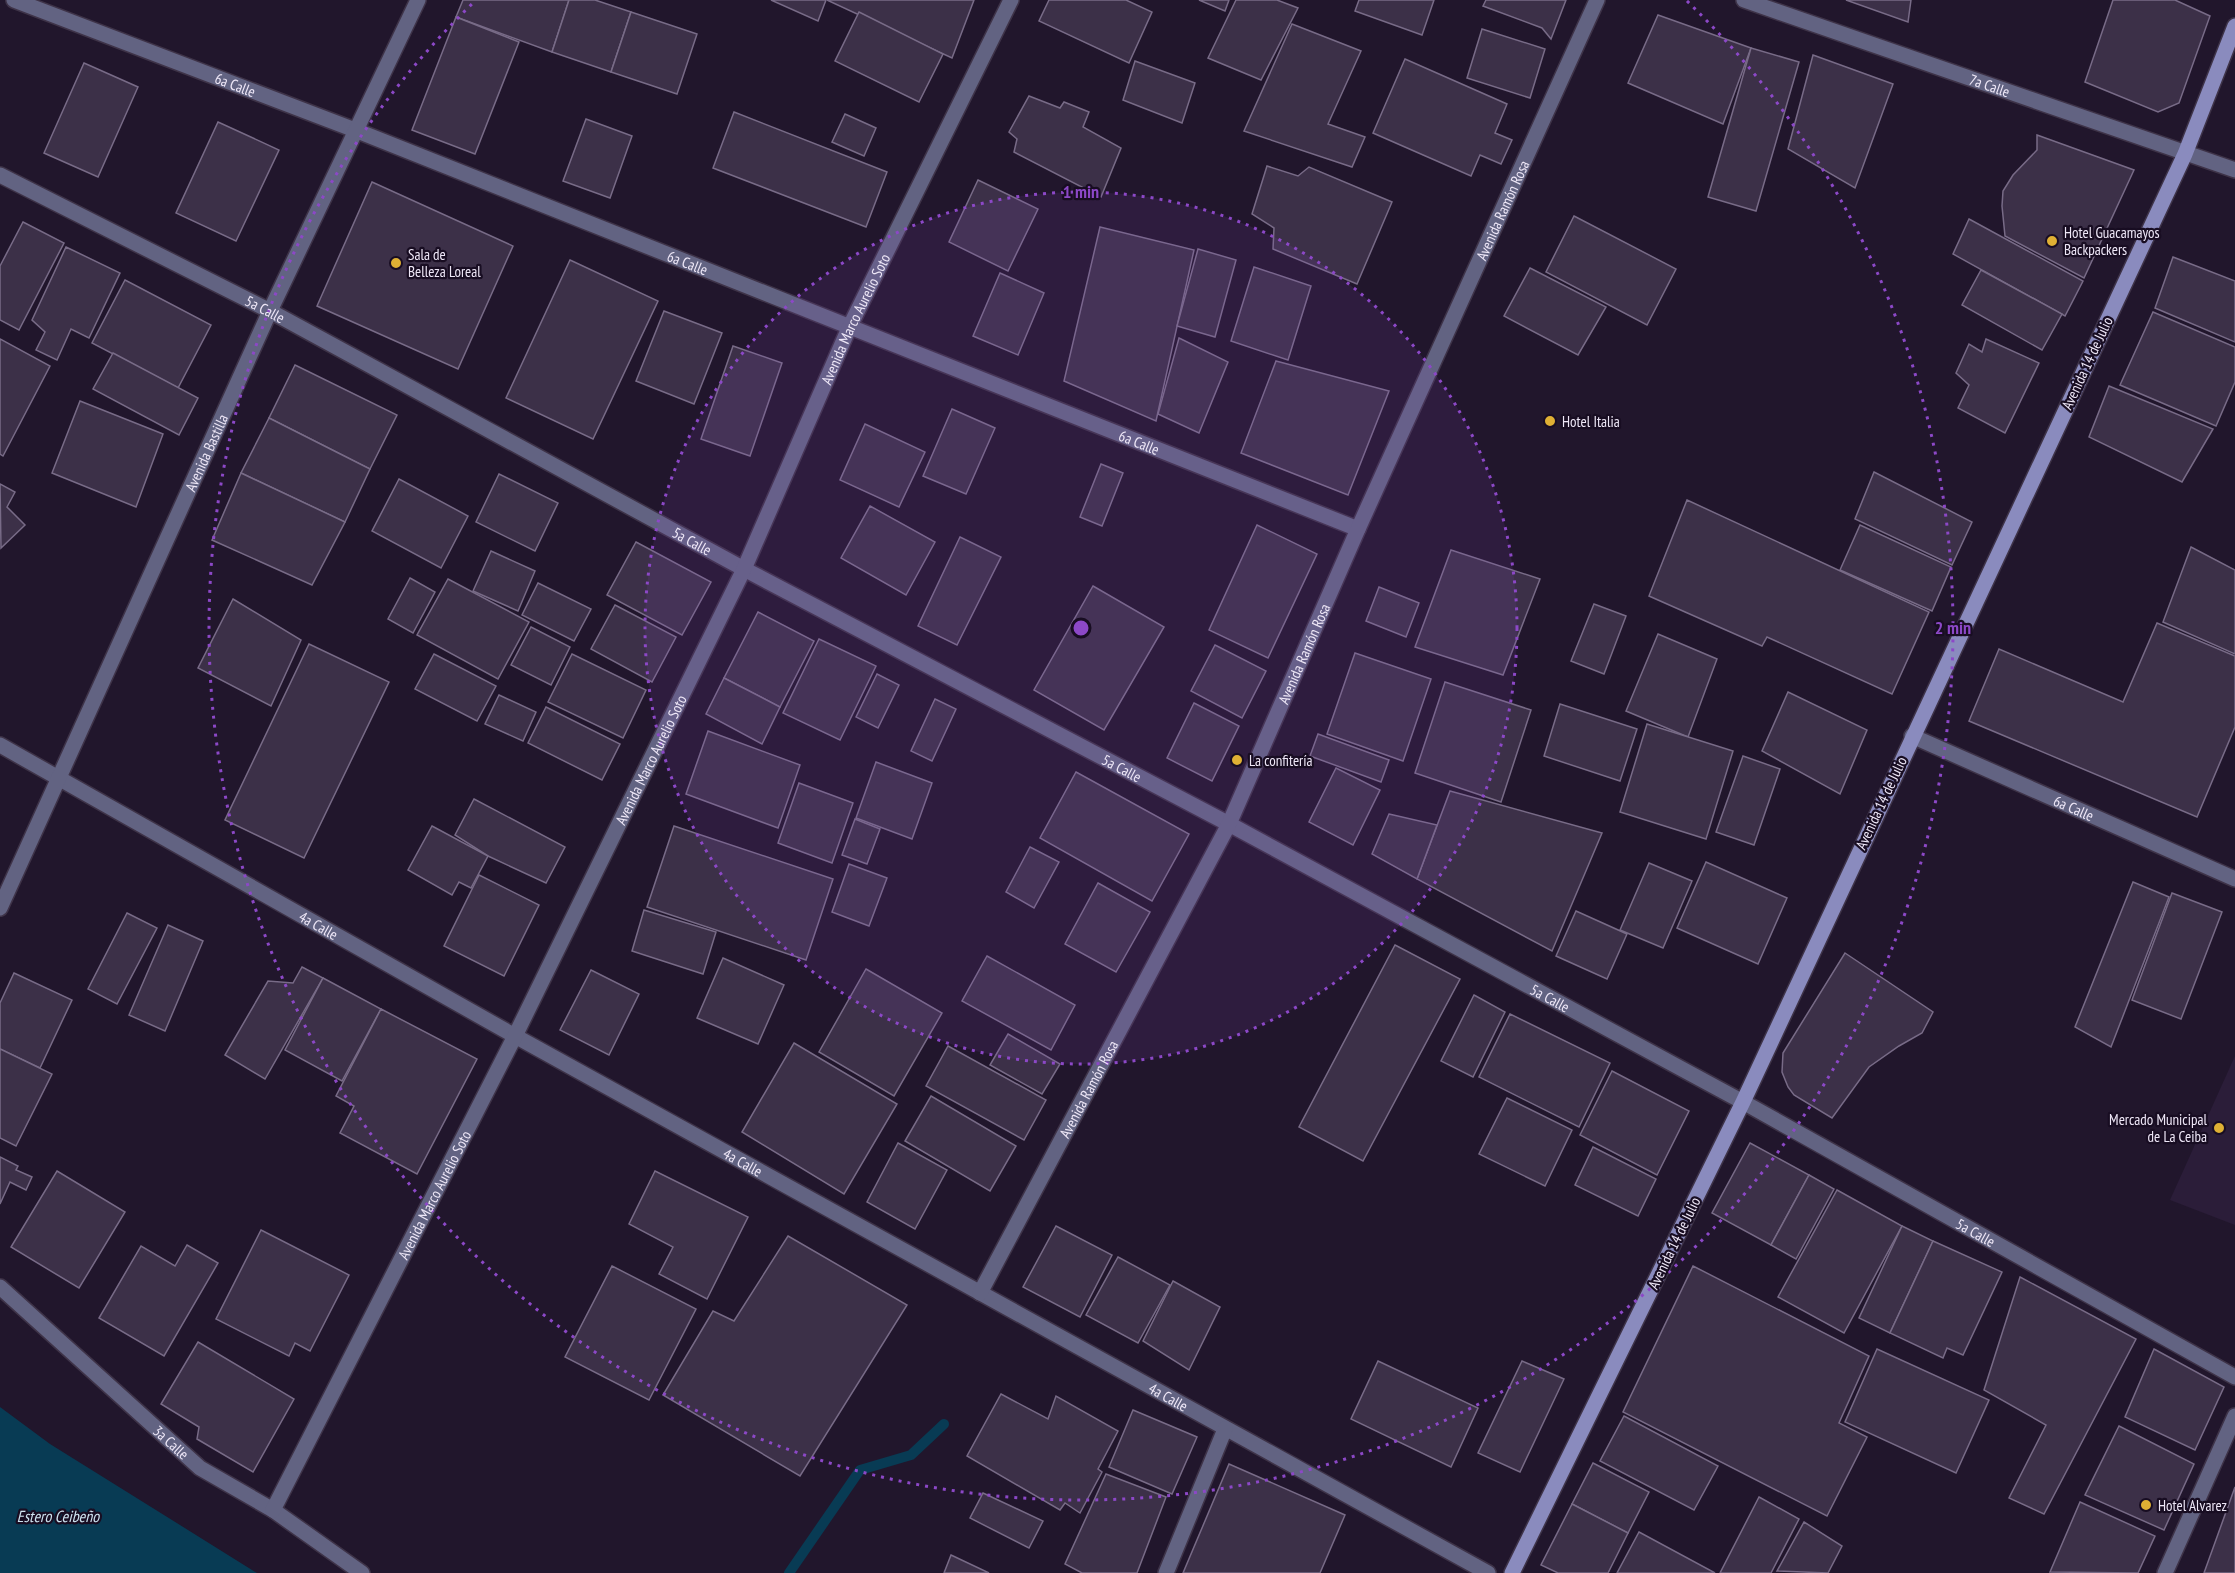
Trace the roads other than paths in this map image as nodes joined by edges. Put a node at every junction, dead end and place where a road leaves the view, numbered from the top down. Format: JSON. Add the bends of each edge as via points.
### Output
{"nodes":[{"id":1,"x":14,"y":0,"type":"edge"},
{"id":2,"x":418,"y":0,"type":"edge"},
{"id":3,"x":1011,"y":0,"type":"edge"},
{"id":4,"x":1597,"y":0,"type":"edge"},
{"id":5,"x":1744,"y":0,"type":"edge"},
{"id":6,"x":2235,"y":26,"type":"edge"},
{"id":7,"x":355,"y":130,"type":"junction"},
{"id":8,"x":2185,"y":154,"type":"junction"},
{"id":9,"x":2235,"y":170,"type":"edge"},
{"id":10,"x":0,"y":175,"type":"edge"},
{"id":11,"x":270,"y":311,"type":"junction"},
{"id":12,"x":849,"y":328,"type":"junction"},
{"id":13,"x":1358,"y":529,"type":"junction"},
{"id":14,"x":744,"y":569,"type":"junction"},
{"id":15,"x":1912,"y":736,"type":"junction"},
{"id":16,"x":0,"y":746,"type":"edge"},
{"id":17,"x":60,"y":778,"type":"junction"},
{"id":18,"x":1229,"y":824,"type":"junction"},
{"id":19,"x":2235,"y":879,"type":"edge"},
{"id":20,"x":0,"y":908,"type":"edge"},
{"id":21,"x":515,"y":1036,"type":"junction"},
{"id":22,"x":1743,"y":1102,"type":"junction"},
{"id":23,"x":0,"y":1287,"type":"edge"},
{"id":24,"x":980,"y":1293,"type":"junction"},
{"id":25,"x":2235,"y":1377,"type":"edge"},
{"id":26,"x":2235,"y":1416,"type":"edge"},
{"id":27,"x":1225,"y":1429,"type":"junction"},
{"id":28,"x":273,"y":1510,"type":"junction"},
{"id":29,"x":362,"y":1573,"type":"edge"},
{"id":30,"x":1166,"y":1573,"type":"edge"},
{"id":31,"x":1488,"y":1573,"type":"edge"},
{"id":32,"x":1512,"y":1573,"type":"edge"},
{"id":33,"x":2165,"y":1573,"type":"edge"}],
"edges":[{"from":1,"to":7,"type":"street","name":"6a Calle"},
{"from":2,"to":7,"type":"street","name":"Avenida Bastilla"},
{"from":3,"to":12,"type":"street","name":"Avenida Marco Aurelio Soto"},
{"from":4,"to":13,"type":"street","name":"Avenida Ramón Rosa"},
{"from":5,"to":8,"type":"street","name":"7a Calle"},
{"from":6,"to":8,"type":"street","name":"Avenida 14 de Julio"},
{"from":7,"to":11,"type":"street","name":"Avenida Bastilla"},
{"from":7,"to":12,"type":"street","name":"6a Calle"},
{"from":8,"to":9,"type":"street","name":"7a Calle"},
{"from":8,"to":15,"type":"street","name":"Avenida 14 de Julio"},
{"from":10,"to":11,"type":"street","name":"5a Calle"},
{"from":11,"to":14,"type":"street","name":"5a Calle"},
{"from":11,"to":17,"type":"street","name":"Avenida Bastilla"},
{"from":12,"to":13,"type":"street","name":"6a Calle"},
{"from":12,"to":14,"type":"street","name":"Avenida Marco Aurelio Soto"},
{"from":13,"to":18,"type":"street","name":"Avenida Ramón Rosa"},
{"from":14,"to":18,"type":"street","name":"5a Calle"},
{"from":14,"to":21,"type":"street","name":"Avenida Marco Aurelio Soto"},
{"from":15,"to":19,"type":"street","name":"6a Calle"},
{"from":15,"to":22,"type":"street","name":"Avenida 14 de Julio"},
{"from":16,"to":17,"type":"street","name":"4a Calle"},
{"from":17,"to":20,"type":"street","name":"Avenida Bastilla"},
{"from":17,"to":21,"type":"street","name":"4a Calle"},
{"from":18,"to":22,"type":"street","name":"5a Calle"},
{"from":18,"to":24,"type":"street","name":"Avenida Ramón Rosa"},
{"from":21,"to":24,"type":"street","name":"4a Calle"},
{"from":21,"to":28,"type":"street","name":"Avenida Marco Aurelio Soto"},
{"from":22,"to":25,"type":"street","name":"5a Calle"},
{"from":22,"to":32,"type":"street","name":"Avenida 14 de Julio"},
{"from":23,"to":28,"type":"street","name":"3a Calle","via":[[200,1468]]},
{"from":24,"to":27,"type":"street","name":"4a Calle"},
{"from":26,"to":33,"type":"street"},
{"from":27,"to":30,"type":"street"},
{"from":27,"to":31,"type":"street","name":"4a Calle"},
{"from":28,"to":29,"type":"street","name":"3a Calle"}]}
